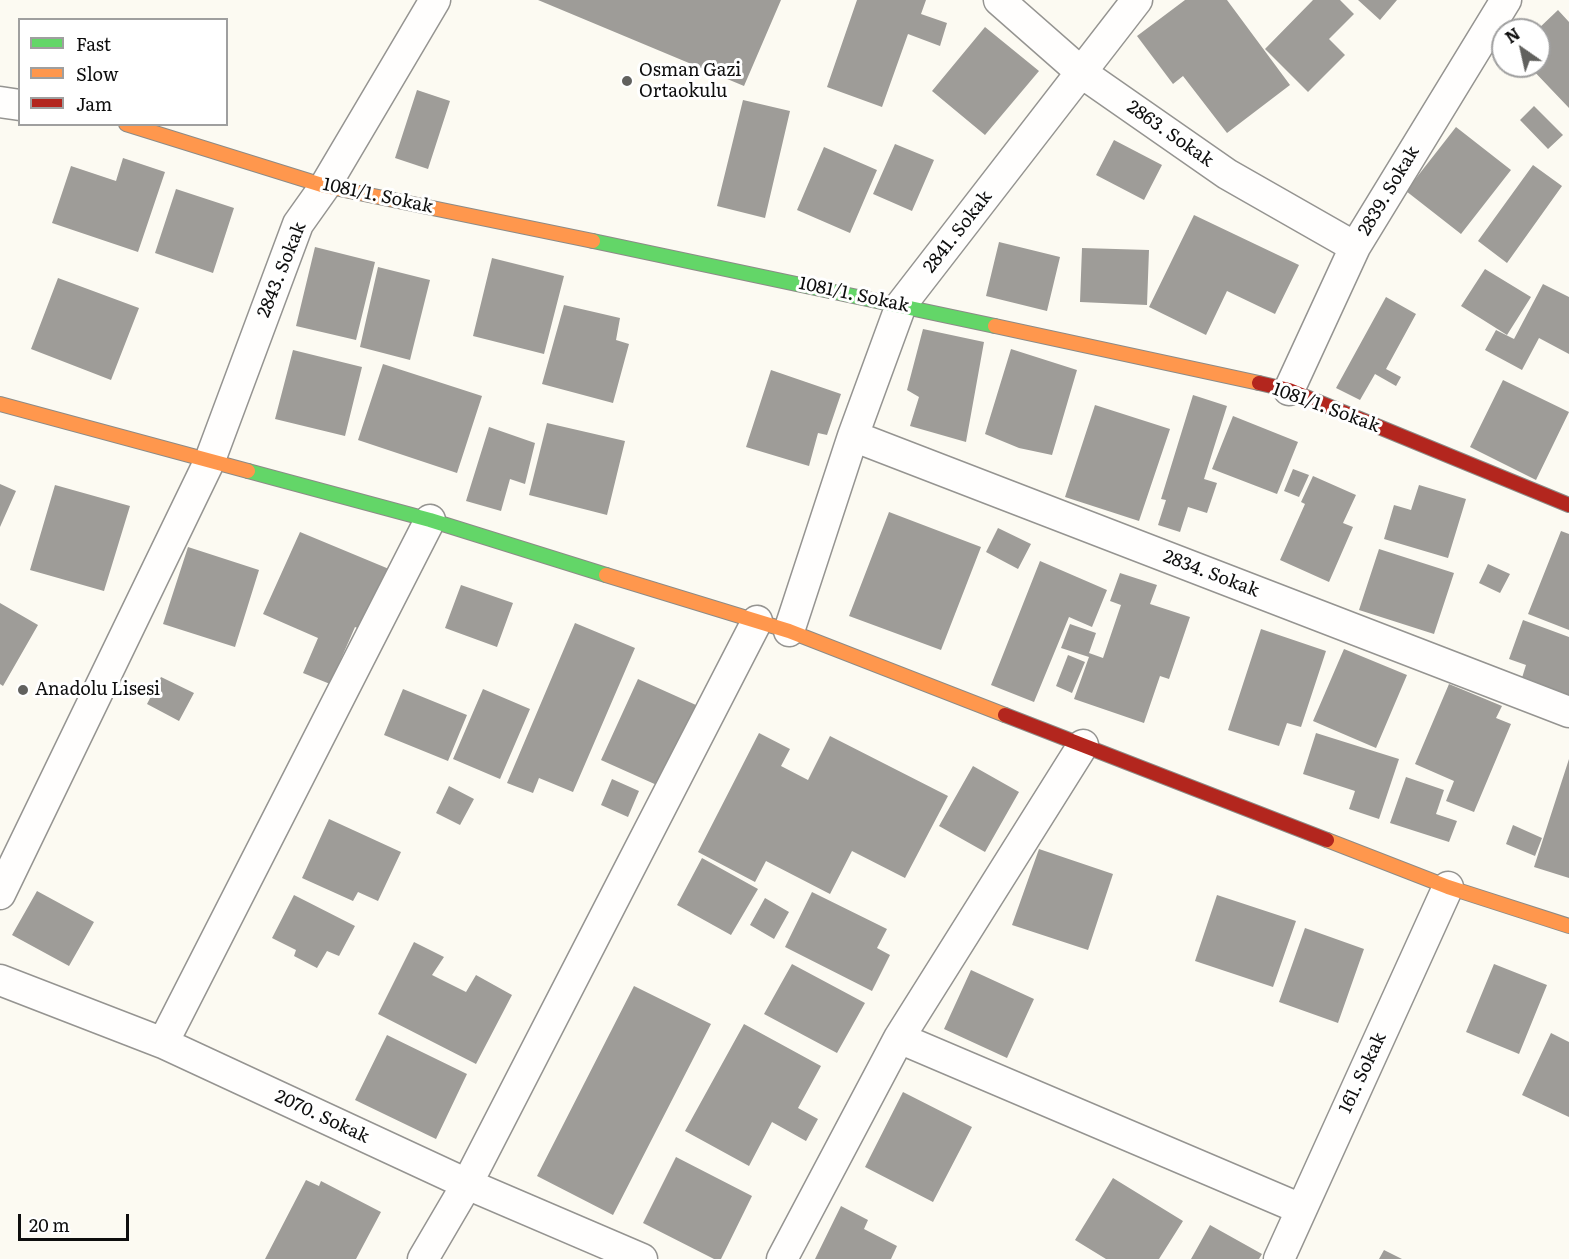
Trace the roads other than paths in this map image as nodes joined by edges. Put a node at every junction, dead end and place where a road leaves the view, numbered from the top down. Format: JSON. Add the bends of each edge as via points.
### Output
{"nodes":[{"id":1,"x":435,"y":0,"type":"edge"},
{"id":2,"x":999,"y":0,"type":"edge"},
{"id":3,"x":1137,"y":0,"type":"edge"},
{"id":4,"x":1506,"y":0,"type":"edge"},
{"id":5,"x":1082,"y":73,"type":"junction"},
{"id":6,"x":0,"y":102,"type":"edge"},
{"id":7,"x":18,"y":105,"type":"edge"},
{"id":8,"x":132,"y":126,"type":"edge"},
{"id":9,"x":326,"y":186,"type":"junction"},
{"id":10,"x":1355,"y":247,"type":"junction"},
{"id":11,"x":900,"y":305,"type":"junction"},
{"id":12,"x":1288,"y":390,"type":"junction"},
{"id":13,"x":0,"y":404,"type":"edge"},
{"id":14,"x":853,"y":436,"type":"junction"},
{"id":15,"x":210,"y":460,"type":"junction"},
{"id":16,"x":1569,"y":505,"type":"edge"},
{"id":17,"x":430,"y":520,"type":"junction"},
{"id":18,"x":757,"y":621,"type":"junction"},
{"id":19,"x":789,"y":631,"type":"junction"},
{"id":20,"x":1569,"y":711,"type":"edge"},
{"id":21,"x":1083,"y":745,"type":"junction"},
{"id":22,"x":1448,"y":887,"type":"junction"},
{"id":23,"x":0,"y":894,"type":"edge"},
{"id":24,"x":1569,"y":926,"type":"edge"},
{"id":25,"x":0,"y":980,"type":"edge"},
{"id":26,"x":899,"y":1038,"type":"junction"},
{"id":27,"x":163,"y":1043,"type":"junction"},
{"id":28,"x":467,"y":1184,"type":"junction"},
{"id":29,"x":1301,"y":1209,"type":"junction"},
{"id":30,"x":423,"y":1259,"type":"edge"},
{"id":31,"x":642,"y":1259,"type":"edge"},
{"id":32,"x":782,"y":1259,"type":"edge"},
{"id":33,"x":1279,"y":1259,"type":"edge"}],
"edges":[{"from":1,"to":9,"type":"street","name":"2843. Sokak"},
{"from":2,"to":5,"type":"street","name":"2863. Sokak"},
{"from":3,"to":5,"type":"street","name":"2841. Sokak"},
{"from":4,"to":10,"type":"street","name":"2839. Sokak"},
{"from":5,"to":10,"type":"street","name":"2863. Sokak","via":[[1227,174]]},
{"from":5,"to":11,"type":"street","name":"2841. Sokak"},
{"from":6,"to":7,"type":"street"},
{"from":8,"to":9,"type":"street","name":"1081/1. Sokak"},
{"from":9,"to":11,"type":"street","name":"1081/1. Sokak"},
{"from":9,"to":15,"type":"street","name":"2843. Sokak","via":[[298,224]]},
{"from":10,"to":12,"type":"street","name":"2839. Sokak"},
{"from":11,"to":12,"type":"street","name":"1081/1. Sokak"},
{"from":11,"to":14,"type":"street","name":"2841. Sokak"},
{"from":12,"to":16,"type":"street","name":"1081/1. Sokak"},
{"from":13,"to":15,"type":"street"},
{"from":14,"to":19,"type":"street","name":"2841. Sokak"},
{"from":14,"to":20,"type":"street","name":"2834. Sokak"},
{"from":15,"to":17,"type":"street"},
{"from":15,"to":23,"type":"street","name":"2843. Sokak"},
{"from":17,"to":18,"type":"street"},
{"from":17,"to":27,"type":"street"},
{"from":18,"to":19,"type":"street"},
{"from":18,"to":28,"type":"street"},
{"from":19,"to":21,"type":"street"},
{"from":21,"to":22,"type":"street"},
{"from":21,"to":26,"type":"street"},
{"from":22,"to":24,"type":"street"},
{"from":22,"to":29,"type":"street","name":"161. Sokak"},
{"from":25,"to":27,"type":"street","name":"2070. Sokak"},
{"from":26,"to":29,"type":"street"},
{"from":26,"to":32,"type":"street"},
{"from":27,"to":28,"type":"street","name":"2070. Sokak"},
{"from":28,"to":30,"type":"street"},
{"from":28,"to":31,"type":"street","name":"2070. Sokak"},
{"from":29,"to":33,"type":"street","name":"161. Sokak"}]}
